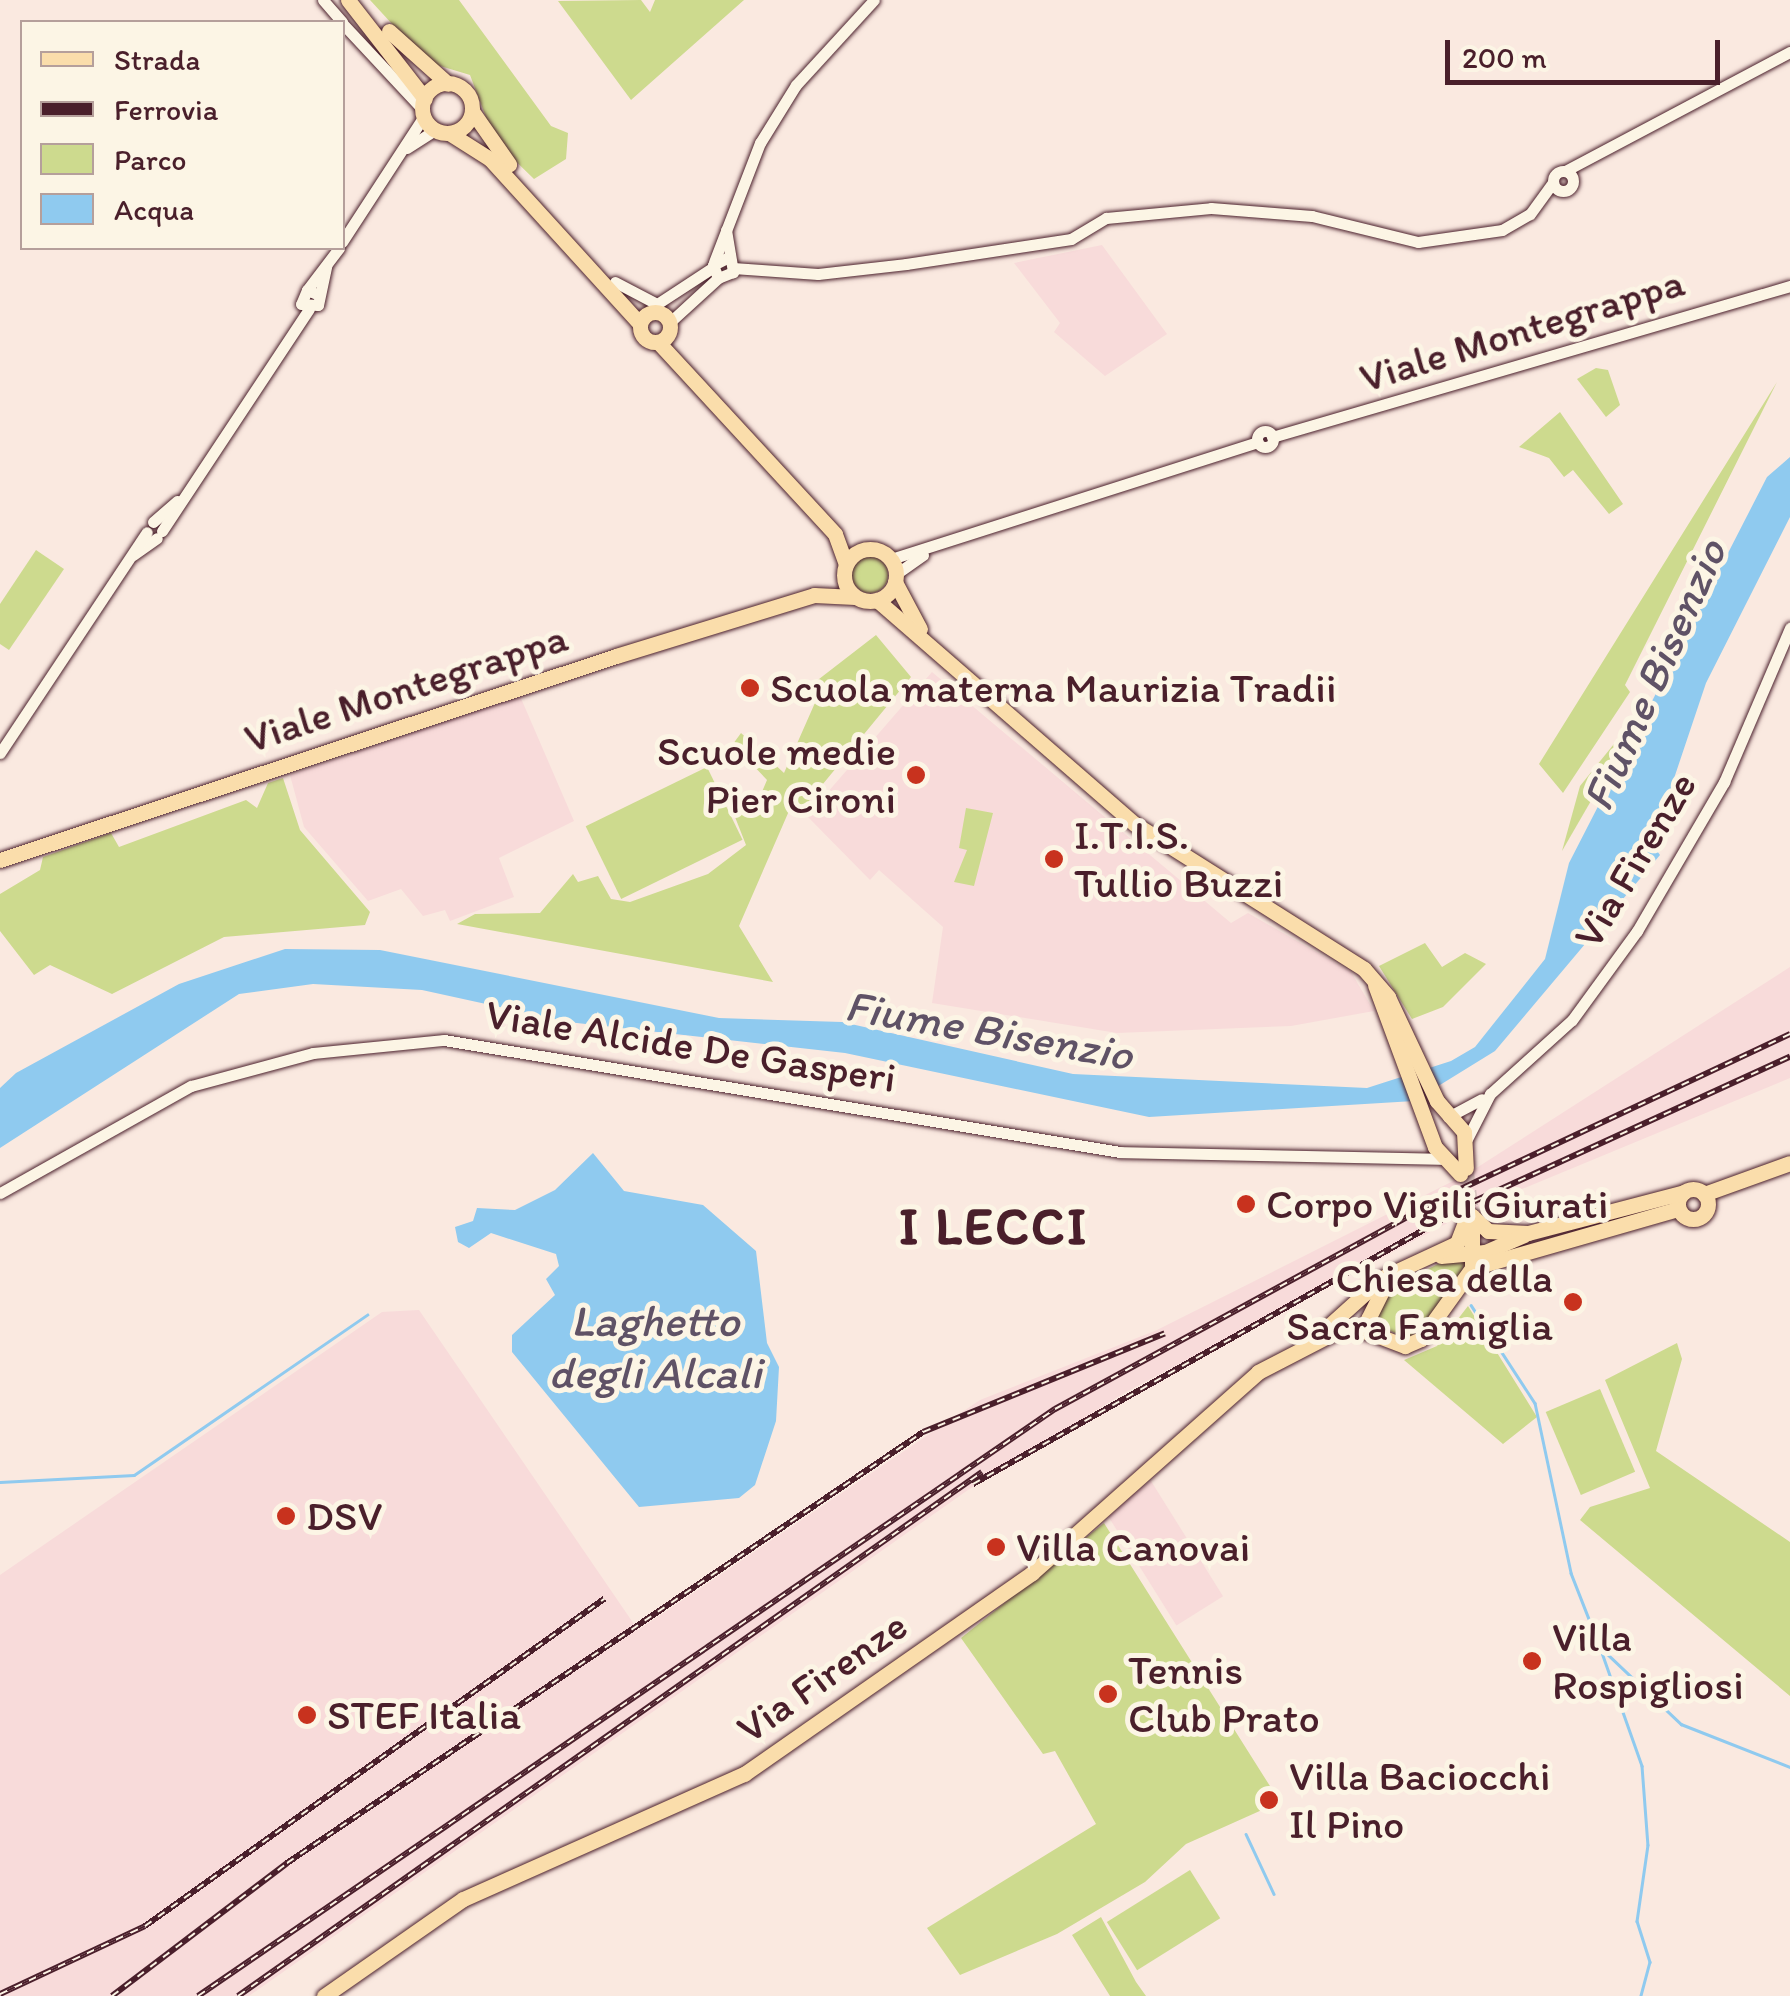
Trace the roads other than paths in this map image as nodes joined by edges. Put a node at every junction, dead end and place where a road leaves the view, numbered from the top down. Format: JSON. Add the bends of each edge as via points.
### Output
{"nodes":[{"id":1,"x":322,"y":0,"type":"edge"},
{"id":2,"x":348,"y":0,"type":"edge"},
{"id":3,"x":362,"y":0,"type":"edge"},
{"id":4,"x":871,"y":2,"type":"edge"},
{"id":5,"x":339,"y":20,"type":"edge"},
{"id":6,"x":345,"y":26,"type":"edge"},
{"id":7,"x":1790,"y":52,"type":"edge"},
{"id":8,"x":448,"y":84,"type":"junction"},
{"id":9,"x":424,"y":108,"type":"junction"},
{"id":10,"x":472,"y":110,"type":"junction"},
{"id":11,"x":442,"y":132,"type":"junction"},
{"id":12,"x":403,"y":151,"type":"junction"},
{"id":13,"x":345,"y":239,"type":"edge"},
{"id":14,"x":337,"y":250,"type":"edge"},
{"id":15,"x":721,"y":267,"type":"junction"},
{"id":16,"x":615,"y":282,"type":"junction"},
{"id":17,"x":1790,"y":286,"type":"edge"},
{"id":18,"x":643,"y":320,"type":"junction"},
{"id":19,"x":666,"y":332,"type":"junction"},
{"id":20,"x":835,"y":534,"type":"junction"},
{"id":21,"x":864,"y":549,"type":"junction"},
{"id":22,"x":845,"y":569,"type":"junction"},
{"id":23,"x":894,"y":571,"type":"junction"},
{"id":24,"x":814,"y":596,"type":"junction"},
{"id":25,"x":856,"y":597,"type":"junction"},
{"id":26,"x":878,"y":600,"type":"junction"},
{"id":27,"x":1790,"y":628,"type":"edge"},
{"id":28,"x":924,"y":636,"type":"junction"},
{"id":29,"x":0,"y":753,"type":"edge"},
{"id":30,"x":22,"y":851,"type":"junction"},
{"id":31,"x":0,"y":853,"type":"edge"},
{"id":32,"x":0,"y":860,"type":"edge"},
{"id":33,"x":1490,"y":1094,"type":"junction"},
{"id":34,"x":1431,"y":1103,"type":"junction"},
{"id":35,"x":1448,"y":1117,"type":"junction"},
{"id":36,"x":1432,"y":1133,"type":"junction"},
{"id":37,"x":1467,"y":1139,"type":"junction"},
{"id":38,"x":1400,"y":1154,"type":"junction"},
{"id":39,"x":1448,"y":1160,"type":"junction"},
{"id":40,"x":1790,"y":1163,"type":"edge"},
{"id":41,"x":1684,"y":1192,"type":"junction"},
{"id":42,"x":0,"y":1193,"type":"edge"},
{"id":43,"x":1706,"y":1201,"type":"junction"},
{"id":44,"x":1678,"y":1209,"type":"junction"},
{"id":45,"x":1469,"y":1218,"type":"junction"},
{"id":46,"x":1528,"y":1233,"type":"junction"},
{"id":47,"x":1438,"y":1256,"type":"junction"},
{"id":48,"x":1473,"y":1261,"type":"junction"},
{"id":49,"x":1390,"y":1276,"type":"junction"},
{"id":50,"x":1376,"y":1335,"type":"junction"},
{"id":51,"x":1312,"y":1341,"type":"junction"},
{"id":52,"x":324,"y":1996,"type":"edge"}],
"edges":[{"from":1,"to":5,"type":"street"},
{"from":2,"to":9,"type":"main road","via":[[408,73]]},
{"from":3,"to":8,"type":"main road","via":[[423,70]]},
{"from":4,"to":15,"type":"street","via":[[796,86],[726,217]]},
{"from":6,"to":9,"type":"street"},
{"from":7,"to":15,"type":"street","via":[[1599,161],[1565,171],[1530,214],[1502,230],[1395,243],[1312,216],[1234,208],[818,274]]},
{"from":8,"to":9,"type":"main road"},
{"from":8,"to":10,"type":"main road","via":[[466,92]]},
{"from":9,"to":11,"type":"main road"},
{"from":9,"to":12,"type":"street"},
{"from":10,"to":11,"type":"main road"},
{"from":10,"to":16,"type":"main road","via":[[492,146]]},
{"from":11,"to":12,"type":"street"},
{"from":11,"to":18,"type":"main road","via":[[490,159]]},
{"from":12,"to":13,"type":"street"},
{"from":14,"to":29,"type":"street","via":[[289,338]]},
{"from":15,"to":16,"type":"street","via":[[658,304]]},
{"from":15,"to":19,"type":"street"},
{"from":16,"to":18,"type":"main road"},
{"from":17,"to":23,"type":"street","name":"Viale Montegrappa","via":[[1272,437],[1268,446],[1258,442],[927,553]]},
{"from":18,"to":19,"type":"main road"},
{"from":18,"to":19,"type":"main road"},
{"from":19,"to":20,"type":"main road","via":[[693,375]]},
{"from":20,"to":21,"type":"main road"},
{"from":20,"to":22,"type":"main road"},
{"from":21,"to":22,"type":"main road"},
{"from":21,"to":23,"type":"main road"},
{"from":22,"to":24,"type":"main road"},
{"from":22,"to":25,"type":"main road"},
{"from":23,"to":26,"type":"main road"},
{"from":23,"to":28,"type":"main road"},
{"from":24,"to":25,"type":"main road"},
{"from":24,"to":30,"type":"main road","name":"Viale Montegrappa"},
{"from":25,"to":26,"type":"main road"},
{"from":26,"to":28,"type":"main road"},
{"from":27,"to":33,"type":"street","name":"Via Firenze","via":[[1724,782],[1638,931],[1572,1020]]},
{"from":28,"to":34,"type":"main road","via":[[1031,741],[1136,824],[1375,981]]},
{"from":30,"to":31,"type":"main road"},
{"from":30,"to":32,"type":"main road"},
{"from":33,"to":35,"type":"street"},
{"from":33,"to":37,"type":"street"},
{"from":34,"to":35,"type":"main road"},
{"from":34,"to":36,"type":"main road"},
{"from":35,"to":36,"type":"main road"},
{"from":35,"to":37,"type":"main road"},
{"from":36,"to":38,"type":"street"},
{"from":36,"to":39,"type":"main road"},
{"from":37,"to":39,"type":"main road","via":[[1463,1171]]},
{"from":38,"to":39,"type":"street","name":"Viale Alcide De Gasperi"},
{"from":38,"to":42,"type":"street","name":"Viale Alcide De Gasperi","via":[[1113,1151],[444,1040],[313,1053],[191,1086]]},
{"from":40,"to":43,"type":"main road","via":[[1732,1179]]},
{"from":41,"to":43,"type":"main road"},
{"from":41,"to":44,"type":"main road"},
{"from":41,"to":46,"type":"main road"},
{"from":43,"to":44,"type":"main road","via":[[1693,1220]]},
{"from":44,"to":48,"type":"main road"},
{"from":45,"to":46,"type":"main road","via":[[1488,1231]]},
{"from":45,"to":47,"type":"main road","via":[[1462,1238]]},
{"from":45,"to":48,"type":"main road"},
{"from":46,"to":48,"type":"main road"},
{"from":47,"to":48,"type":"main road"},
{"from":47,"to":49,"type":"main road"},
{"from":48,"to":50,"type":"main road","via":[[1421,1339],[1398,1346]]},
{"from":49,"to":50,"type":"main road","via":[[1369,1302]]},
{"from":49,"to":51,"type":"main road"},
{"from":50,"to":51,"type":"main road","via":[[1347,1326]]},
{"from":51,"to":52,"type":"main road","name":"Via Firenze","via":[[1239,1385],[1032,1573],[777,1752],[712,1792],[463,1899]]}]}
